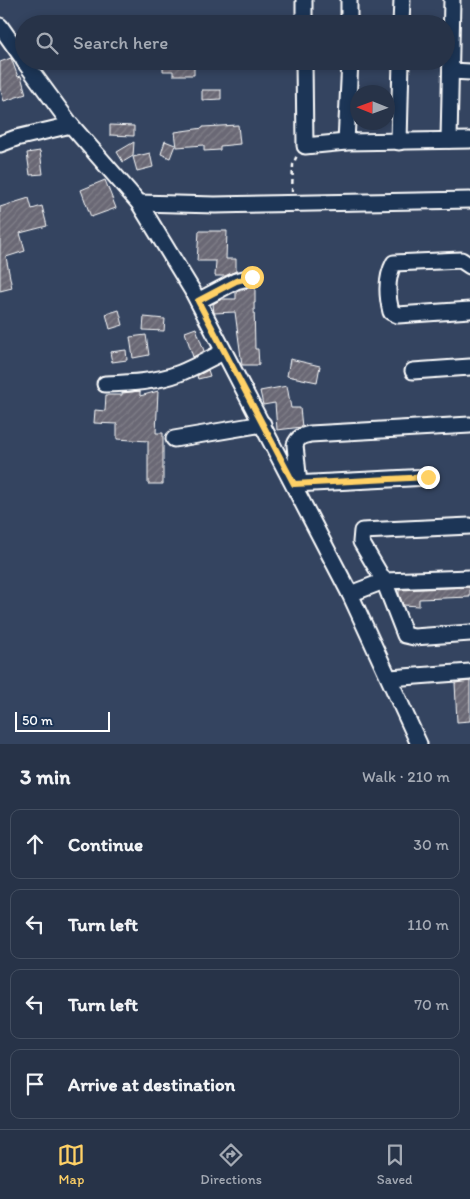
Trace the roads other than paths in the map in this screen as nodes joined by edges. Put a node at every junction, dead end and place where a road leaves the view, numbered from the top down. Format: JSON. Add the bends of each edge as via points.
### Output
{"nodes":[{"id":1,"x":304,"y":0,"type":"edge"},
{"id":2,"x":349,"y":0,"type":"edge"},
{"id":3,"x":402,"y":0,"type":"edge"},
{"id":4,"x":452,"y":0,"type":"edge"},
{"id":5,"x":304,"y":15,"type":"edge"},
{"id":6,"x":349,"y":15,"type":"edge"},
{"id":7,"x":402,"y":15,"type":"edge"},
{"id":8,"x":452,"y":15,"type":"edge"},
{"id":9,"x":0,"y":26,"type":"edge"},
{"id":10,"x":15,"y":48,"type":"edge"},
{"id":11,"x":31,"y":70,"type":"edge"},
{"id":12,"x":304,"y":70,"type":"edge"},
{"id":13,"x":350,"y":70,"type":"edge"},
{"id":14,"x":401,"y":70,"type":"edge"},
{"id":15,"x":451,"y":71,"type":"joint"},
{"id":16,"x":470,"y":72,"type":"edge"},
{"id":17,"x":71,"y":125,"type":"junction"},
{"id":18,"x":449,"y":140,"type":"junction"},
{"id":19,"x":470,"y":140,"type":"edge"},
{"id":20,"x":346,"y":142,"type":"junction"},
{"id":21,"x":399,"y":142,"type":"junction"},
{"id":22,"x":0,"y":144,"type":"edge"},
{"id":23,"x":470,"y":200,"type":"edge"},
{"id":24,"x":139,"y":202,"type":"junction"},
{"id":25,"x":470,"y":266,"type":"edge"},
{"id":26,"x":252,"y":277,"type":"dead end"},
{"id":27,"x":198,"y":301,"type":"junction"},
{"id":28,"x":470,"y":310,"type":"edge"},
{"id":29,"x":223,"y":352,"type":"junction"},
{"id":30,"x":470,"y":367,"type":"edge"},
{"id":31,"x":413,"y":370,"type":"dead end"},
{"id":32,"x":106,"y":384,"type":"dead end"},
{"id":33,"x":263,"y":424,"type":"junction"},
{"id":34,"x":470,"y":425,"type":"edge"},
{"id":35,"x":174,"y":439,"type":"dead end"},
{"id":36,"x":428,"y":477,"type":"dead end"},
{"id":37,"x":297,"y":484,"type":"junction"},
{"id":38,"x":470,"y":526,"type":"edge"},
{"id":39,"x":470,"y":578,"type":"edge"},
{"id":40,"x":384,"y":581,"type":"junction"},
{"id":41,"x":350,"y":594,"type":"junction"},
{"id":42,"x":470,"y":633,"type":"edge"},
{"id":43,"x":470,"y":672,"type":"edge"},
{"id":44,"x":390,"y":678,"type":"junction"},
{"id":45,"x":419,"y":744,"type":"edge"}],
"edges":[{"from":1,"to":5,"type":"street"},
{"from":2,"to":6,"type":"street"},
{"from":3,"to":7,"type":"street"},
{"from":4,"to":8,"type":"street"},
{"from":9,"to":10,"type":"street"},
{"from":11,"to":17,"type":"street"},
{"from":12,"to":20,"type":"street","via":[[305,146]]},
{"from":13,"to":20,"type":"street"},
{"from":14,"to":21,"type":"street"},
{"from":15,"to":16,"type":"street"},
{"from":15,"to":18,"type":"street"},
{"from":17,"to":22,"type":"street"},
{"from":17,"to":24,"type":"street"},
{"from":18,"to":19,"type":"street"},
{"from":18,"to":21,"type":"street"},
{"from":20,"to":21,"type":"street"},
{"from":23,"to":24,"type":"street"},
{"from":24,"to":27,"type":"street"},
{"from":25,"to":28,"type":"street","via":[[461,260],[394,263],[389,271],[388,284],[391,312],[398,315]]},
{"from":26,"to":27,"type":"street","via":[[236,281]]},
{"from":27,"to":29,"type":"street"},
{"from":29,"to":32,"type":"street","via":[[165,378]]},
{"from":29,"to":33,"type":"street"},
{"from":30,"to":31,"type":"street"},
{"from":33,"to":35,"type":"street"},
{"from":33,"to":37,"type":"street"},
{"from":34,"to":37,"type":"street","via":[[301,436],[295,445]]},
{"from":36,"to":37,"type":"street"},
{"from":37,"to":41,"type":"street"},
{"from":38,"to":40,"type":"street","via":[[362,531],[361,542]]},
{"from":39,"to":40,"type":"street"},
{"from":40,"to":41,"type":"street"},
{"from":40,"to":42,"type":"street","via":[[405,635]]},
{"from":41,"to":44,"type":"street"},
{"from":43,"to":44,"type":"street"},
{"from":44,"to":45,"type":"street"}]}
